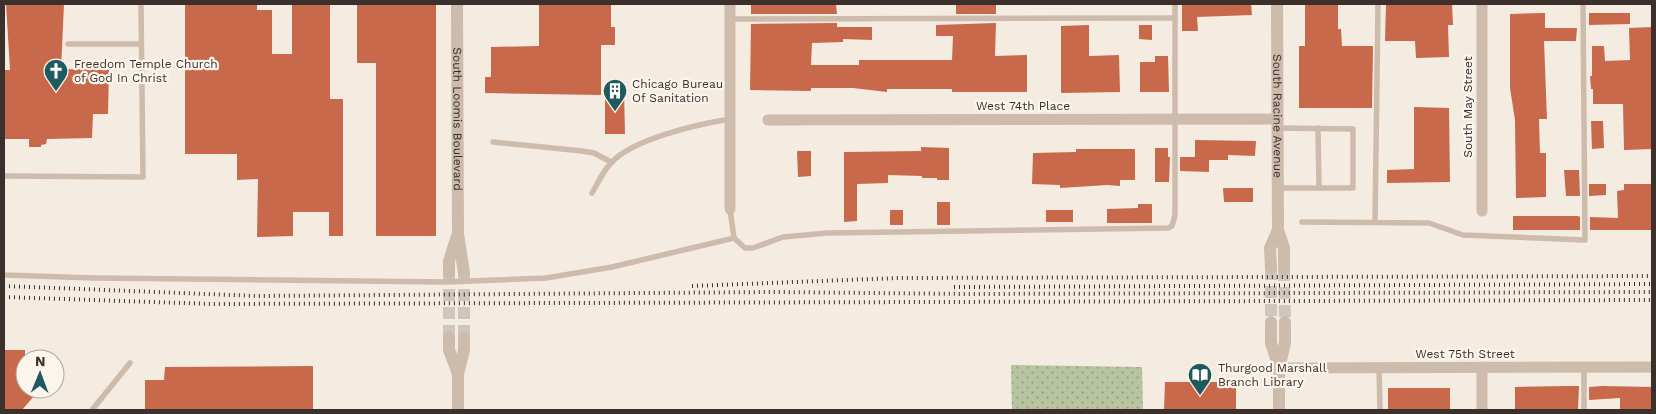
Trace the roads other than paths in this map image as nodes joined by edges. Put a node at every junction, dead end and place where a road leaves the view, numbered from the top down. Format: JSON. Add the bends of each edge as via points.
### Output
{"nodes":[{"id":1,"x":141,"y":4,"type":"edge"},
{"id":2,"x":457,"y":4,"type":"edge"},
{"id":3,"x":730,"y":4,"type":"edge"},
{"id":4,"x":1175,"y":4,"type":"edge"},
{"id":5,"x":1277,"y":4,"type":"edge"},
{"id":6,"x":1378,"y":4,"type":"edge"},
{"id":7,"x":1482,"y":4,"type":"edge"},
{"id":8,"x":1583,"y":4,"type":"edge"},
{"id":9,"x":1175,"y":18,"type":"junction"},
{"id":10,"x":730,"y":19,"type":"junction"},
{"id":11,"x":68,"y":44,"type":"dead end"},
{"id":12,"x":141,"y":44,"type":"junction"},
{"id":13,"x":730,"y":119,"type":"junction"},
{"id":14,"x":1175,"y":119,"type":"junction"},
{"id":15,"x":768,"y":120,"type":"dead end"},
{"id":16,"x":1278,"y":124,"type":"junction"},
{"id":17,"x":1318,"y":128,"type":"junction"},
{"id":18,"x":493,"y":142,"type":"dead end"},
{"id":19,"x":611,"y":162,"type":"junction"},
{"id":20,"x":4,"y":176,"type":"edge"},
{"id":21,"x":1278,"y":188,"type":"junction"},
{"id":22,"x":1319,"y":188,"type":"junction"},
{"id":23,"x":592,"y":193,"type":"dead end"},
{"id":24,"x":730,"y":209,"type":"joint"},
{"id":25,"x":1482,"y":211,"type":"dead end"},
{"id":26,"x":1302,"y":222,"type":"dead end"},
{"id":27,"x":1375,"y":222,"type":"junction"},
{"id":28,"x":1278,"y":230,"type":"junction"},
{"id":29,"x":458,"y":234,"type":"junction"},
{"id":30,"x":734,"y":238,"type":"junction"},
{"id":31,"x":1270,"y":268,"type":"tunnel mouth"},
{"id":32,"x":1284,"y":269,"type":"tunnel mouth"},
{"id":33,"x":449,"y":273,"type":"tunnel mouth"},
{"id":34,"x":464,"y":273,"type":"tunnel mouth"},
{"id":35,"x":4,"y":275,"type":"edge"},
{"id":36,"x":1271,"y":322,"type":"tunnel mouth"},
{"id":37,"x":1285,"y":322,"type":"tunnel mouth"},
{"id":38,"x":449,"y":336,"type":"tunnel mouth"},
{"id":39,"x":464,"y":336,"type":"tunnel mouth"},
{"id":40,"x":130,"y":363,"type":"dead end"},
{"id":41,"x":1482,"y":367,"type":"junction"},
{"id":42,"x":1584,"y":367,"type":"junction"},
{"id":43,"x":1652,"y":367,"type":"edge"},
{"id":44,"x":1279,"y":368,"type":"junction"},
{"id":45,"x":1380,"y":368,"type":"junction"},
{"id":46,"x":458,"y":374,"type":"junction"},
{"id":47,"x":92,"y":410,"type":"edge"},
{"id":48,"x":458,"y":410,"type":"edge"},
{"id":49,"x":1279,"y":410,"type":"edge"},
{"id":50,"x":1380,"y":410,"type":"edge"},
{"id":51,"x":1482,"y":410,"type":"edge"},
{"id":52,"x":1584,"y":410,"type":"edge"}],
"edges":[{"from":1,"to":12,"type":"lane"},
{"from":2,"to":29,"type":"street","name":"South Loomis Boulevard"},
{"from":3,"to":10,"type":"street"},
{"from":4,"to":9,"type":"lane"},
{"from":5,"to":16,"type":"street","name":"South Racine Avenue"},
{"from":6,"to":27,"type":"lane"},
{"from":7,"to":25,"type":"street","name":"South May Street"},
{"from":8,"to":27,"type":"lane","via":[[1585,240],[1463,236],[1430,223]]},
{"from":9,"to":10,"type":"lane"},
{"from":9,"to":14,"type":"lane"},
{"from":10,"to":13,"type":"street"},
{"from":11,"to":12,"type":"lane"},
{"from":12,"to":20,"type":"lane","via":[[143,176]]},
{"from":13,"to":19,"type":"lane","via":[[683,128]]},
{"from":13,"to":24,"type":"street"},
{"from":14,"to":15,"type":"street","name":"West 74th Place"},
{"from":14,"to":16,"type":"street","name":"West 74th Place"},
{"from":14,"to":30,"type":"lane","via":[[1175,215],[1172,226],[1168,228],[827,233],[783,237],[752,248],[740,245]]},
{"from":16,"to":17,"type":"lane"},
{"from":16,"to":21,"type":"street","name":"South Racine Avenue"},
{"from":17,"to":22,"type":"lane"},
{"from":17,"to":22,"type":"lane","via":[[1353,129],[1353,188]]},
{"from":18,"to":19,"type":"lane","via":[[594,153]]},
{"from":19,"to":23,"type":"lane"},
{"from":21,"to":22,"type":"lane"},
{"from":21,"to":28,"type":"street","name":"South Racine Avenue"},
{"from":24,"to":30,"type":"lane"},
{"from":26,"to":27,"type":"lane"},
{"from":28,"to":31,"type":"street","name":"South Racine Avenue","via":[[1270,248]]},
{"from":28,"to":32,"type":"street","name":"South Racine Avenue","via":[[1284,248]]},
{"from":29,"to":33,"type":"street","name":"South Loomis Boulevard","via":[[449,261]]},
{"from":29,"to":34,"type":"street","name":"South Loomis Boulevard"},
{"from":30,"to":35,"type":"lane","via":[[612,267],[546,278],[446,282]]},
{"from":36,"to":44,"type":"street","via":[[1271,343]]},
{"from":37,"to":44,"type":"street","via":[[1285,343]]},
{"from":38,"to":46,"type":"street","via":[[449,350]]},
{"from":39,"to":46,"type":"street"},
{"from":40,"to":47,"type":"lane"},
{"from":41,"to":42,"type":"street","name":"West 75th Street"},
{"from":41,"to":45,"type":"street","name":"West 75th Street"},
{"from":41,"to":51,"type":"street"},
{"from":42,"to":43,"type":"street","name":"West 75th Street"},
{"from":42,"to":52,"type":"lane"},
{"from":44,"to":45,"type":"street","name":"West 75th Street"},
{"from":44,"to":49,"type":"street"},
{"from":45,"to":50,"type":"lane"},
{"from":46,"to":48,"type":"street"}]}
